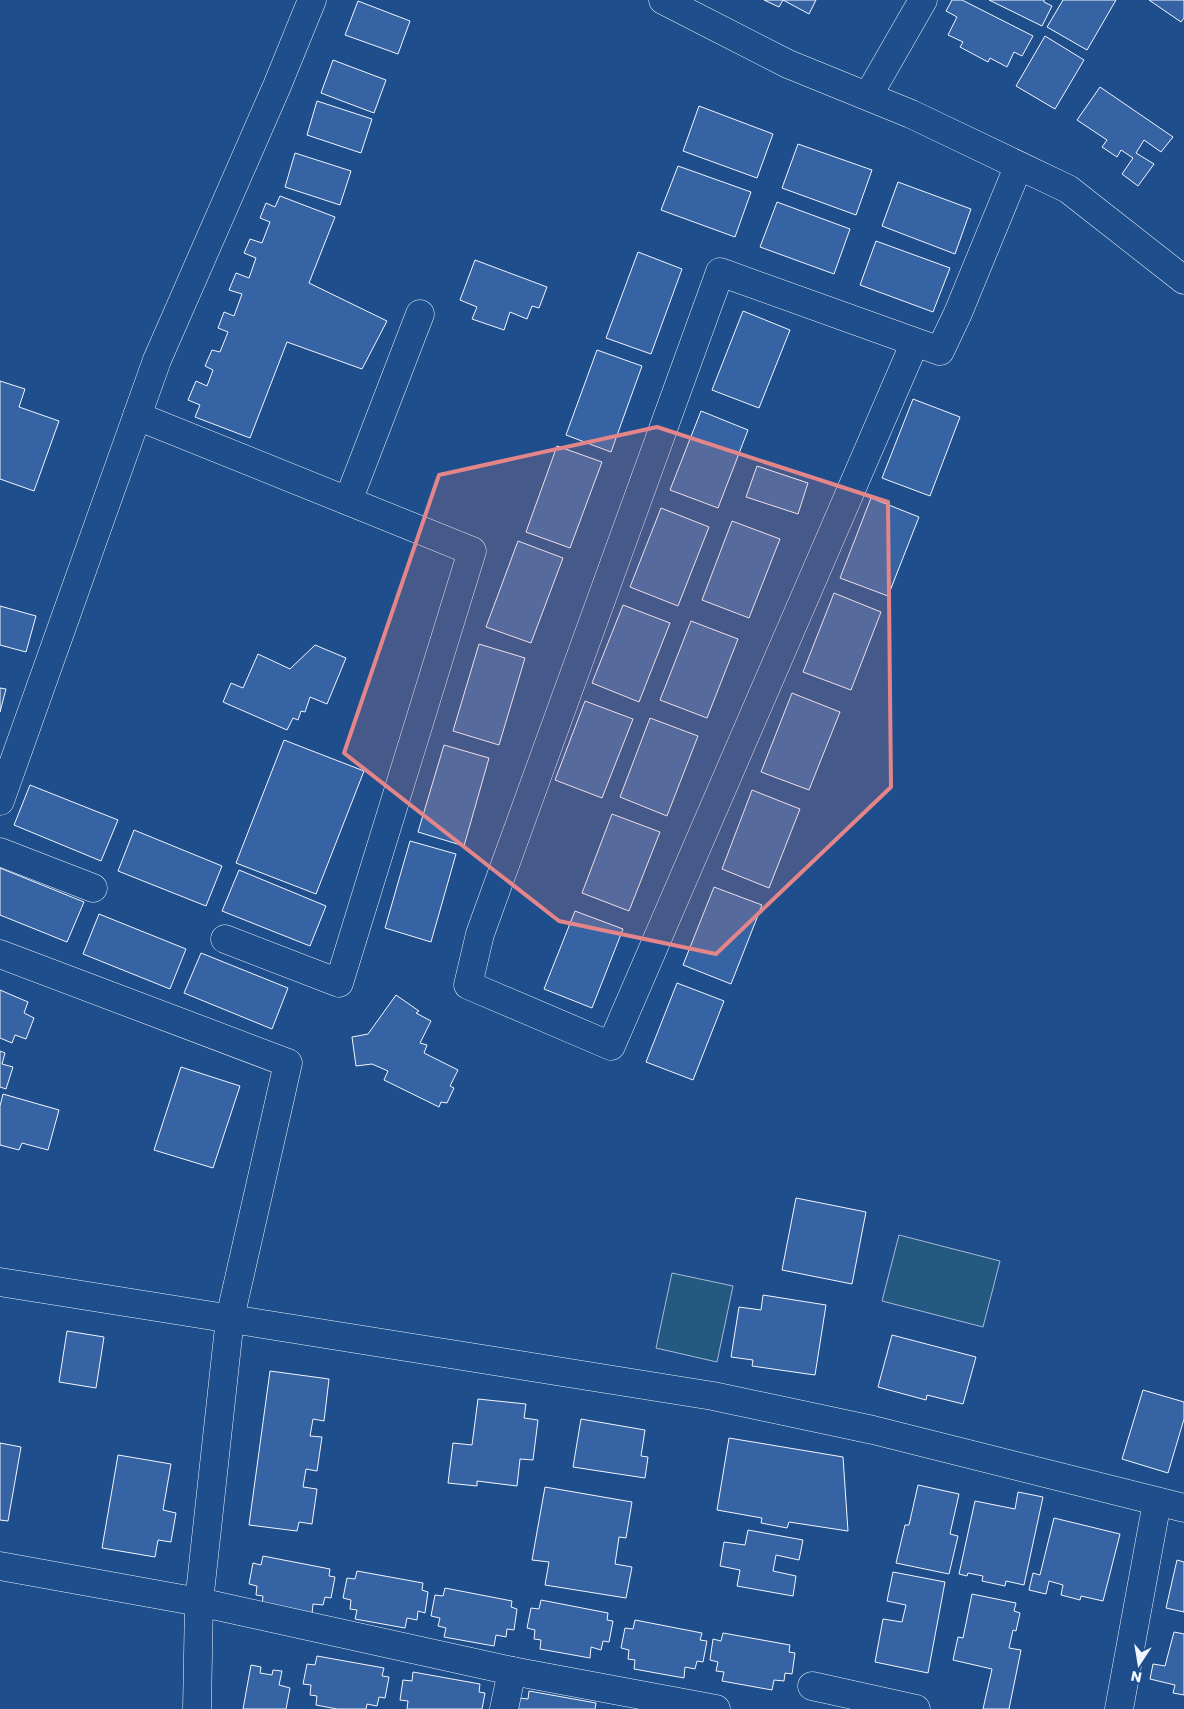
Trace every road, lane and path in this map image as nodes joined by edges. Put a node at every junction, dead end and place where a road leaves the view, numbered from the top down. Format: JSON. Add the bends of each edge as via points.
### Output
{"nodes":[{"id":1,"x":312,"y":0,"type":"edge"},
{"id":2,"x":663,"y":0,"type":"edge"},
{"id":3,"x":923,"y":0,"type":"edge"},
{"id":4,"x":868,"y":96,"type":"junction"},
{"id":5,"x":1018,"y":167,"type":"junction"},
{"id":6,"x":1184,"y":280,"type":"edge"},
{"id":7,"x":420,"y":314,"type":"dead end"},
{"id":8,"x":915,"y":342,"type":"junction"},
{"id":9,"x":137,"y":416,"type":"junction"},
{"id":10,"x":348,"y":501,"type":"junction"},
{"id":11,"x":0,"y":800,"type":"edge"},
{"id":12,"x":0,"y":852,"type":"edge"},
{"id":13,"x":93,"y":888,"type":"dead end"},
{"id":14,"x":225,"y":940,"type":"dead end"},
{"id":15,"x":0,"y":954,"type":"edge"},
{"id":16,"x":0,"y":1282,"type":"edge"},
{"id":17,"x":230,"y":1318,"type":"junction"},
{"id":18,"x":1157,"y":1502,"type":"junction"},
{"id":19,"x":1184,"y":1508,"type":"edge"},
{"id":20,"x":0,"y":1566,"type":"edge"},
{"id":21,"x":199,"y":1602,"type":"junction"},
{"id":22,"x":512,"y":1671,"type":"junction"},
{"id":23,"x":812,"y":1686,"type":"dead end"},
{"id":24,"x":197,"y":1709,"type":"edge"},
{"id":25,"x":504,"y":1709,"type":"edge"},
{"id":26,"x":716,"y":1709,"type":"edge"},
{"id":27,"x":916,"y":1709,"type":"edge"},
{"id":28,"x":1119,"y":1709,"type":"edge"}],
"edges":[{"from":1,"to":9,"type":"street","via":[[157,360]]},
{"from":2,"to":4,"type":"street","via":[[788,64]]},
{"from":3,"to":4,"type":"street"},
{"from":4,"to":5,"type":"street"},
{"from":5,"to":6,"type":"street","via":[[1068,189]]},
{"from":5,"to":8,"type":"street","via":[[940,351]]},
{"from":7,"to":10,"type":"street"},
{"from":8,"to":8,"type":"street","via":[[720,272],[480,934],[468,985],[611,1046]]},
{"from":9,"to":10,"type":"street"},
{"from":9,"to":11,"type":"street"},
{"from":10,"to":14,"type":"street","via":[[472,550],[339,983]]},
{"from":12,"to":13,"type":"street"},
{"from":15,"to":17,"type":"street","via":[[288,1063]]},
{"from":16,"to":17,"type":"street"},
{"from":17,"to":18,"type":"street","via":[[713,1396],[873,1430]]},
{"from":17,"to":21,"type":"street"},
{"from":18,"to":19,"type":"street"},
{"from":18,"to":28,"type":"street"},
{"from":20,"to":21,"type":"street"},
{"from":21,"to":22,"type":"street"},
{"from":21,"to":24,"type":"street"},
{"from":22,"to":25,"type":"street"},
{"from":22,"to":26,"type":"street"},
{"from":23,"to":27,"type":"street"}]}
